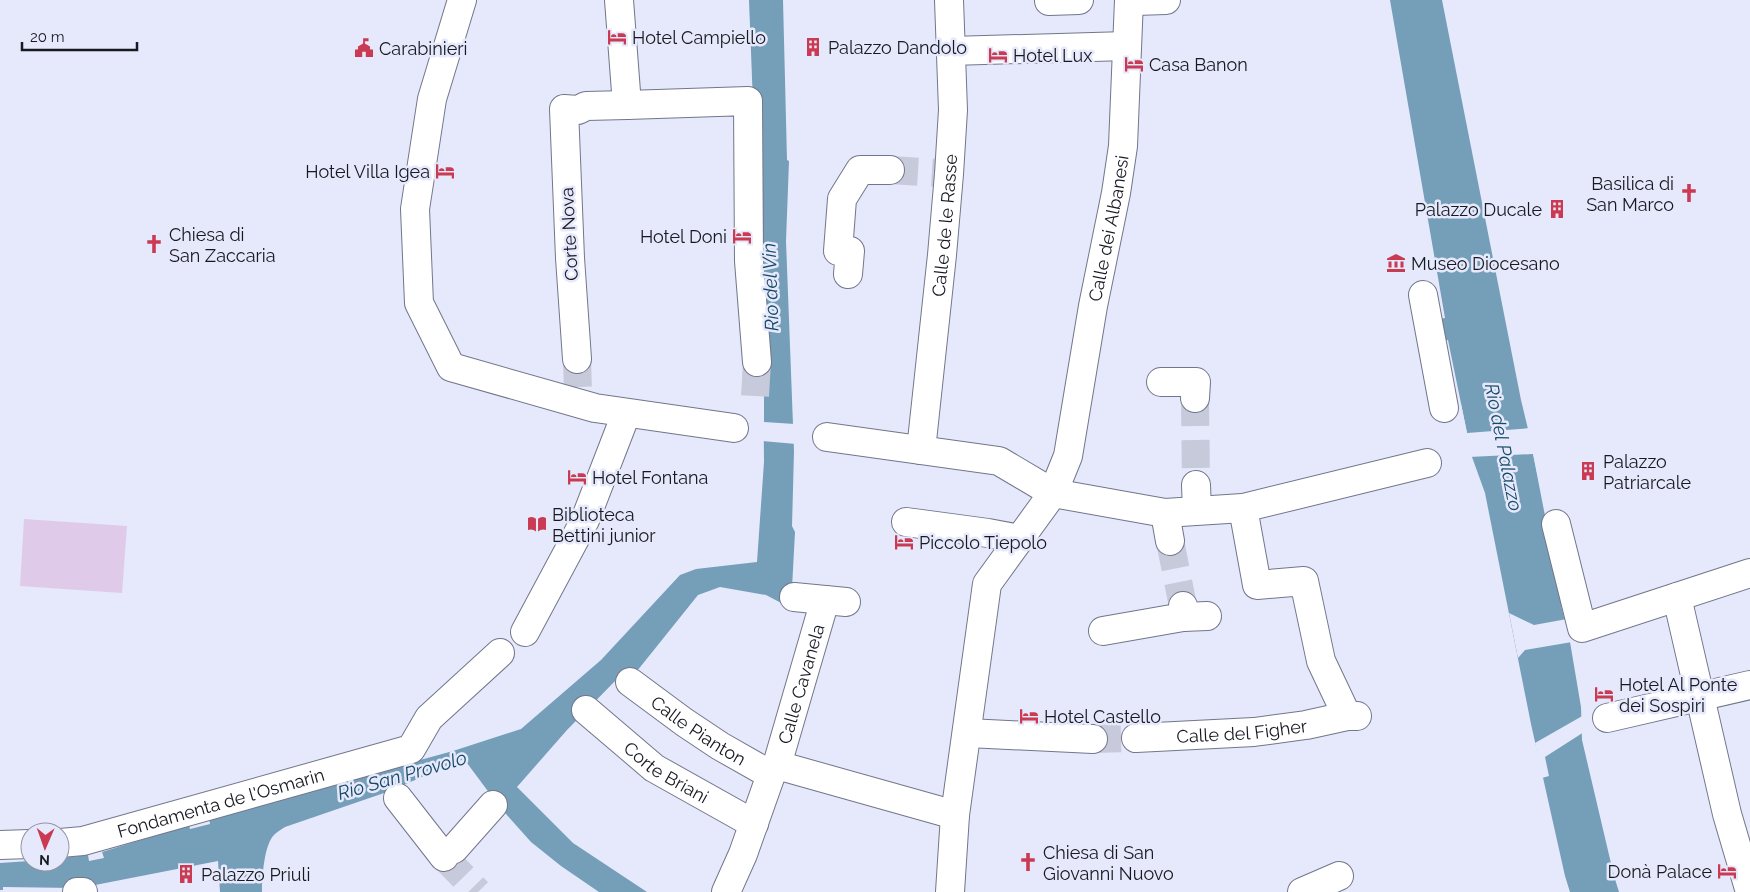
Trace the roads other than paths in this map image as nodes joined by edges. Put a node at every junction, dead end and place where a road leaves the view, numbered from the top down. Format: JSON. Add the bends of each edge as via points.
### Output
{"nodes":[{"id":1,"x":462,"y":0,"type":"edge"},
{"id":2,"x":949,"y":0,"type":"edge"},
{"id":3,"x":1079,"y":0,"type":"edge"},
{"id":4,"x":1130,"y":0,"type":"edge"},
{"id":5,"x":1166,"y":0,"type":"edge"},
{"id":6,"x":1048,"y":1,"type":"edge"},
{"id":7,"x":619,"y":6,"type":"edge"},
{"id":8,"x":1127,"y":46,"type":"junction"},
{"id":9,"x":951,"y":51,"type":"junction"},
{"id":10,"x":627,"y":105,"type":"junction"},
{"id":11,"x":890,"y":170,"type":"tunnel mouth"},
{"id":12,"x":848,"y":274,"type":"dead end"},
{"id":13,"x":1423,"y":295,"type":"dead end"},
{"id":14,"x":576,"y":359,"type":"tunnel mouth"},
{"id":15,"x":757,"y":362,"type":"tunnel mouth"},
{"id":16,"x":1161,"y":382,"type":"dead end"},
{"id":17,"x":1195,"y":398,"type":"tunnel mouth"},
{"id":18,"x":1444,"y":408,"type":"dead end"},
{"id":19,"x":626,"y":414,"type":"junction"},
{"id":20,"x":734,"y":428,"type":"dead end"},
{"id":21,"x":826,"y":432,"type":"dead end"},
{"id":22,"x":921,"y":450,"type":"junction"},
{"id":23,"x":1428,"y":464,"type":"dead end"},
{"id":24,"x":1053,"y":493,"type":"junction"},
{"id":25,"x":1243,"y":508,"type":"junction"},
{"id":26,"x":1165,"y":512,"type":"junction"},
{"id":27,"x":906,"y":522,"type":"dead end"},
{"id":28,"x":1556,"y":524,"type":"dead end"},
{"id":29,"x":1020,"y":540,"type":"junction"},
{"id":30,"x":1170,"y":542,"type":"tunnel mouth"},
{"id":31,"x":1750,"y":573,"type":"edge"},
{"id":32,"x":794,"y":597,"type":"dead end"},
{"id":33,"x":1677,"y":597,"type":"junction"},
{"id":34,"x":1191,"y":613,"type":"dead end"},
{"id":35,"x":1103,"y":631,"type":"dead end"},
{"id":36,"x":525,"y":632,"type":"dead end"},
{"id":37,"x":500,"y":653,"type":"dead end"},
{"id":38,"x":630,"y":682,"type":"dead end"},
{"id":39,"x":1750,"y":685,"type":"edge"},
{"id":40,"x":1699,"y":696,"type":"junction"},
{"id":41,"x":586,"y":710,"type":"dead end"},
{"id":42,"x":1607,"y":718,"type":"dead end"},
{"id":43,"x":968,"y":733,"type":"junction"},
{"id":44,"x":1136,"y":738,"type":"tunnel mouth"},
{"id":45,"x":1094,"y":739,"type":"tunnel mouth"},
{"id":46,"x":774,"y":770,"type":"junction"},
{"id":47,"x":398,"y":798,"type":"dead end"},
{"id":48,"x":493,"y":805,"type":"dead end"},
{"id":49,"x":955,"y":815,"type":"junction"},
{"id":50,"x":754,"y":824,"type":"junction"},
{"id":51,"x":70,"y":842,"type":"edge"},
{"id":52,"x":20,"y":844,"type":"edge"},
{"id":53,"x":0,"y":845,"type":"edge"},
{"id":54,"x":1339,"y":876,"type":"dead end"},
{"id":55,"x":726,"y":892,"type":"edge"},
{"id":56,"x":950,"y":892,"type":"edge"},
{"id":57,"x":1302,"y":892,"type":"edge"},
{"id":58,"x":1750,"y":892,"type":"edge"}],
"edges":[{"from":1,"to":19,"type":"street","via":[[432,99],[415,209],[419,304],[451,367]]},
{"from":2,"to":9,"type":"street","name":"Calle de le Rasse"},
{"from":3,"to":6,"type":"street"},
{"from":4,"to":5,"type":"street"},
{"from":4,"to":8,"type":"street","name":"Calle dei Albanesi"},
{"from":7,"to":10,"type":"street"},
{"from":8,"to":9,"type":"street"},
{"from":8,"to":24,"type":"street","name":"Calle dei Albanesi","via":[[1123,146],[1116,193],[1068,456]]},
{"from":9,"to":22,"type":"street","name":"Calle de le Rasse","via":[[953,110],[944,174],[942,255]]},
{"from":10,"to":14,"type":"street","name":"Corte Nova","via":[[564,110]]},
{"from":10,"to":15,"type":"street","via":[[748,101],[749,261]]},
{"from":11,"to":12,"type":"street","via":[[860,170],[842,199],[838,251],[850,251]]},
{"from":13,"to":18,"type":"street"},
{"from":16,"to":17,"type":"street","via":[[1196,382]]},
{"from":19,"to":20,"type":"street"},
{"from":19,"to":36,"type":"street","via":[[585,520]]},
{"from":21,"to":22,"type":"street"},
{"from":22,"to":24,"type":"street","via":[[999,461]]},
{"from":23,"to":25,"type":"street"},
{"from":24,"to":26,"type":"street"},
{"from":24,"to":29,"type":"street","name":"Calle dei Albanesi"},
{"from":25,"to":26,"type":"street","via":[[1196,498]]},
{"from":25,"to":44,"type":"street","name":"Calle del Figher","via":[[1257,585],[1304,581],[1321,661],[1352,716],[1277,730]]},
{"from":26,"to":30,"type":"street"},
{"from":27,"to":29,"type":"street","via":[[988,532]]},
{"from":28,"to":33,"type":"street","via":[[1582,628]]},
{"from":29,"to":43,"type":"street","name":"Calle dei Albanesi","via":[[987,584]]},
{"from":31,"to":33,"type":"street"},
{"from":32,"to":46,"type":"street","name":"Calle Cavanela","via":[[836,602]]},
{"from":33,"to":40,"type":"street"},
{"from":34,"to":35,"type":"street"},
{"from":37,"to":51,"type":"street","name":"Fondamenta de l'Osmarin","via":[[429,718],[411,749],[84,841]]},
{"from":38,"to":46,"type":"street","name":"Calle Pianton","via":[[720,746]]},
{"from":39,"to":40,"type":"street"},
{"from":40,"to":42,"type":"street"},
{"from":40,"to":58,"type":"street","via":[[1726,814]]},
{"from":41,"to":50,"type":"street","name":"Corte Briani","via":[[654,768]]},
{"from":43,"to":45,"type":"street"},
{"from":43,"to":49,"type":"street"},
{"from":46,"to":49,"type":"street","name":"Calle Pianton"},
{"from":46,"to":50,"type":"street","name":"Calle Cavanela"},
{"from":47,"to":48,"type":"street","via":[[443,855],[454,849]]},
{"from":49,"to":56,"type":"street"},
{"from":50,"to":55,"type":"street","name":"Calle Cavanela"},
{"from":52,"to":53,"type":"street"},
{"from":54,"to":57,"type":"street"}]}
